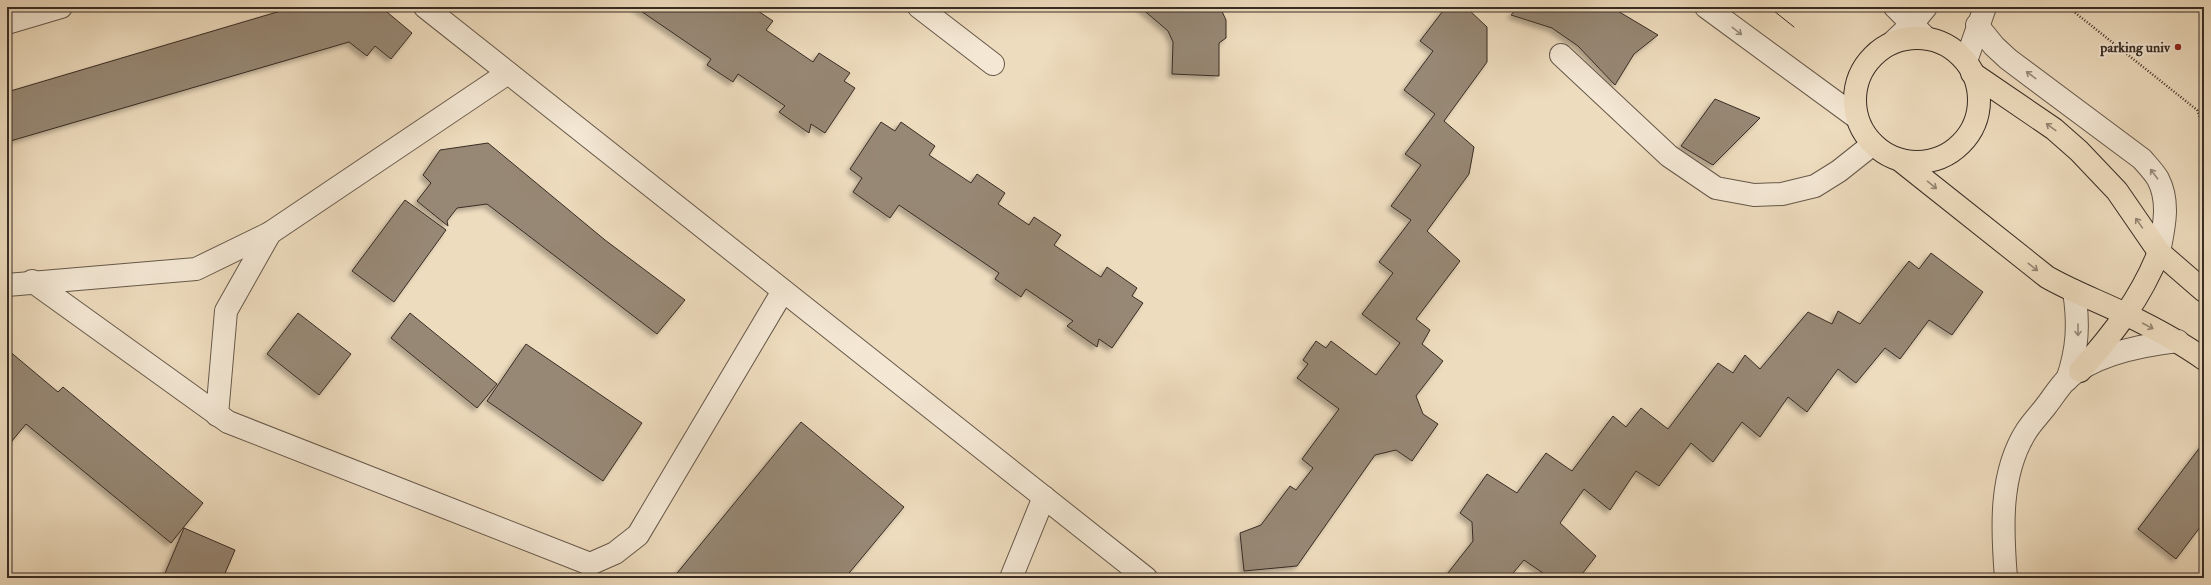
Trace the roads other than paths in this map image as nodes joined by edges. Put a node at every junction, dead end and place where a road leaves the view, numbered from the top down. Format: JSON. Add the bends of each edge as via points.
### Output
{"nodes":[{"id":1,"x":61,"y":7,"type":"edge"},
{"id":2,"x":425,"y":7,"type":"edge"},
{"id":3,"x":919,"y":7,"type":"edge"},
{"id":4,"x":1706,"y":7,"type":"edge"},
{"id":5,"x":1895,"y":7,"type":"edge"},
{"id":6,"x":1926,"y":7,"type":"edge"},
{"id":7,"x":1981,"y":16,"type":"edge"},
{"id":8,"x":7,"y":23,"type":"edge"},
{"id":9,"x":1919,"y":31,"type":"junction"},
{"id":10,"x":1561,"y":55,"type":"dead end"},
{"id":11,"x":992,"y":64,"type":"dead end"},
{"id":12,"x":1969,"y":67,"type":"junction"},
{"id":13,"x":508,"y":73,"type":"junction"},
{"id":14,"x":1856,"y":117,"type":"junction"},
{"id":15,"x":1873,"y":144,"type":"junction"},
{"id":16,"x":1901,"y":161,"type":"junction"},
{"id":17,"x":270,"y":233,"type":"junction"},
{"id":18,"x":2159,"y":252,"type":"junction"},
{"id":19,"x":32,"y":281,"type":"junction"},
{"id":20,"x":7,"y":285,"type":"edge"},
{"id":21,"x":2204,"y":290,"type":"edge"},
{"id":22,"x":783,"y":291,"type":"junction"},
{"id":23,"x":2074,"y":291,"type":"junction"},
{"id":24,"x":2127,"y":315,"type":"junction"},
{"id":25,"x":2178,"y":341,"type":"junction"},
{"id":26,"x":2204,"y":359,"type":"edge"},
{"id":27,"x":2073,"y":375,"type":"junction"},
{"id":28,"x":217,"y":415,"type":"junction"},
{"id":29,"x":1044,"y":497,"type":"junction"},
{"id":30,"x":1010,"y":578,"type":"edge"},
{"id":31,"x":1146,"y":578,"type":"edge"},
{"id":32,"x":2006,"y":578,"type":"edge"}],
"edges":[{"from":1,"to":8,"type":"street"},
{"from":2,"to":13,"type":"street"},
{"from":3,"to":11,"type":"street"},
{"from":4,"to":14,"type":"street","one_way":true},
{"from":5,"to":9,"type":"street"},
{"from":6,"to":9,"type":"street"},
{"from":7,"to":12,"type":"street"},
{"from":18,"to":7,"type":"street","one_way":true,"via":[[2165,201],[2158,179],[2142,159],[2008,59],[1994,46]]},
{"from":9,"to":12,"type":"main road","via":[[1954,51]]},
{"from":9,"to":14,"type":"main road","via":[[1909,38],[1893,42],[1877,52],[1865,64],[1854,99]]},
{"from":10,"to":15,"type":"street","via":[[1669,156],[1716,188],[1754,195],[1782,194],[1816,186],[1839,172]]},
{"from":12,"to":16,"type":"main road","via":[[1978,92],[1978,112],[1971,131],[1958,147],[1941,158],[1921,163]]},
{"from":18,"to":12,"type":"main road","one_way":true,"via":[[2116,191],[2079,151],[2054,129]]},
{"from":13,"to":17,"type":"street"},
{"from":13,"to":22,"type":"street"},
{"from":14,"to":15,"type":"main road","via":[[1863,132]]},
{"from":15,"to":16,"type":"main road"},
{"from":16,"to":23,"type":"main road","one_way":true,"via":[[2037,270]]},
{"from":17,"to":19,"type":"street","via":[[196,269]]},
{"from":17,"to":28,"type":"street","via":[[226,311]]},
{"from":18,"to":21,"type":"main road"},
{"from":18,"to":24,"type":"main road","via":[[2145,284]]},
{"from":19,"to":20,"type":"street"},
{"from":19,"to":28,"type":"street"},
{"from":22,"to":28,"type":"street","via":[[638,535],[615,553],[590,564],[228,422]]},
{"from":22,"to":29,"type":"street"},
{"from":23,"to":24,"type":"main road"},
{"from":23,"to":27,"type":"street","one_way":true,"via":[[2078,336]]},
{"from":24,"to":25,"type":"main road","one_way":true},
{"from":24,"to":27,"type":"main road"},
{"from":25,"to":26,"type":"main road"},
{"from":25,"to":27,"type":"street","via":[[2128,350]]},
{"from":27,"to":32,"type":"street","via":[[2027,430],[2013,460],[2005,496],[2002,531]]},
{"from":29,"to":30,"type":"street"},
{"from":29,"to":31,"type":"street"}]}
